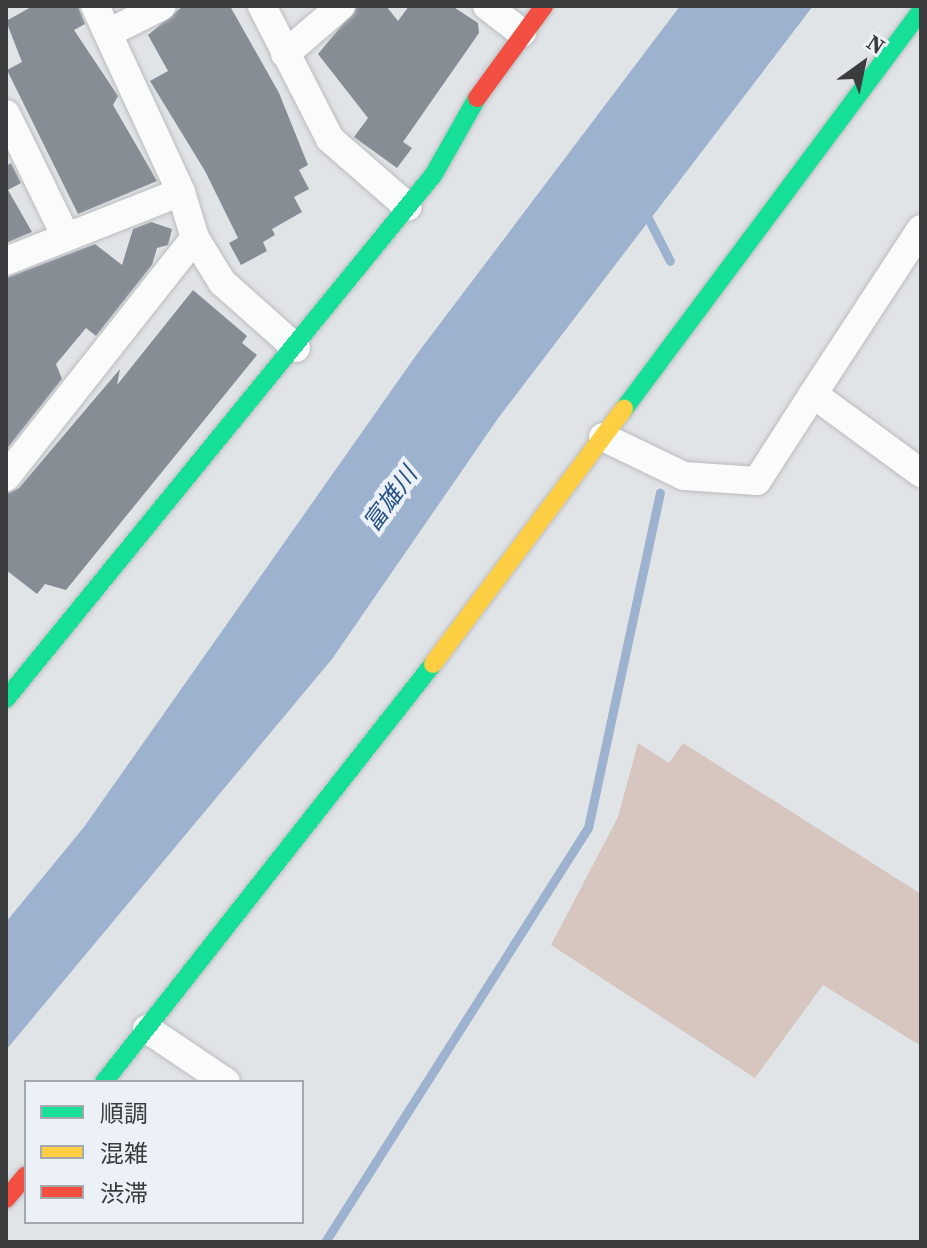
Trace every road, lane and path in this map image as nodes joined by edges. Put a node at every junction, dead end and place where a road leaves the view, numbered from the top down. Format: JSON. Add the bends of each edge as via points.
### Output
{"nodes":[{"id":1,"x":95,"y":6,"type":"edge"},
{"id":2,"x":162,"y":6,"type":"edge"},
{"id":3,"x":262,"y":6,"type":"edge"},
{"id":4,"x":341,"y":6,"type":"edge"},
{"id":5,"x":487,"y":6,"type":"edge"},
{"id":6,"x":544,"y":6,"type":"edge"},
{"id":7,"x":921,"y":11,"type":"edge"},
{"id":8,"x":108,"y":33,"type":"junction"},
{"id":9,"x":522,"y":33,"type":"junction"},
{"id":10,"x":285,"y":54,"type":"junction"},
{"id":11,"x":6,"y":114,"type":"edge"},
{"id":12,"x":181,"y":192,"type":"junction"},
{"id":13,"x":408,"y":207,"type":"junction"},
{"id":14,"x":921,"y":229,"type":"edge"},
{"id":15,"x":66,"y":237,"type":"junction"},
{"id":16,"x":195,"y":238,"type":"junction"},
{"id":17,"x":6,"y":261,"type":"edge"},
{"id":18,"x":296,"y":348,"type":"junction"},
{"id":19,"x":813,"y":394,"type":"junction"},
{"id":20,"x":603,"y":437,"type":"junction"},
{"id":21,"x":921,"y":473,"type":"edge"},
{"id":22,"x":6,"y":477,"type":"edge"},
{"id":23,"x":6,"y":699,"type":"edge"},
{"id":24,"x":147,"y":1029,"type":"junction"},
{"id":25,"x":106,"y":1080,"type":"edge"},
{"id":26,"x":223,"y":1080,"type":"edge"},
{"id":27,"x":24,"y":1177,"type":"edge"},
{"id":28,"x":6,"y":1199,"type":"edge"}],
"edges":[{"from":1,"to":8,"type":"street"},
{"from":2,"to":8,"type":"street"},
{"from":3,"to":10,"type":"street"},
{"from":4,"to":10,"type":"street"},
{"from":5,"to":9,"type":"street"},
{"from":6,"to":9,"type":"street"},
{"from":7,"to":20,"type":"street"},
{"from":8,"to":12,"type":"street"},
{"from":9,"to":13,"type":"street"},
{"from":10,"to":13,"type":"street","via":[[330,139]]},
{"from":11,"to":15,"type":"street"},
{"from":12,"to":15,"type":"street"},
{"from":12,"to":16,"type":"street"},
{"from":13,"to":18,"type":"street"},
{"from":14,"to":19,"type":"street"},
{"from":15,"to":17,"type":"street"},
{"from":16,"to":18,"type":"street","via":[[222,282]]},
{"from":16,"to":22,"type":"street"},
{"from":18,"to":23,"type":"street"},
{"from":19,"to":20,"type":"street","via":[[757,481],[684,476]]},
{"from":19,"to":21,"type":"street"},
{"from":20,"to":24,"type":"street","via":[[324,810]]},
{"from":24,"to":25,"type":"street"},
{"from":24,"to":26,"type":"street"},
{"from":27,"to":28,"type":"street"}]}
